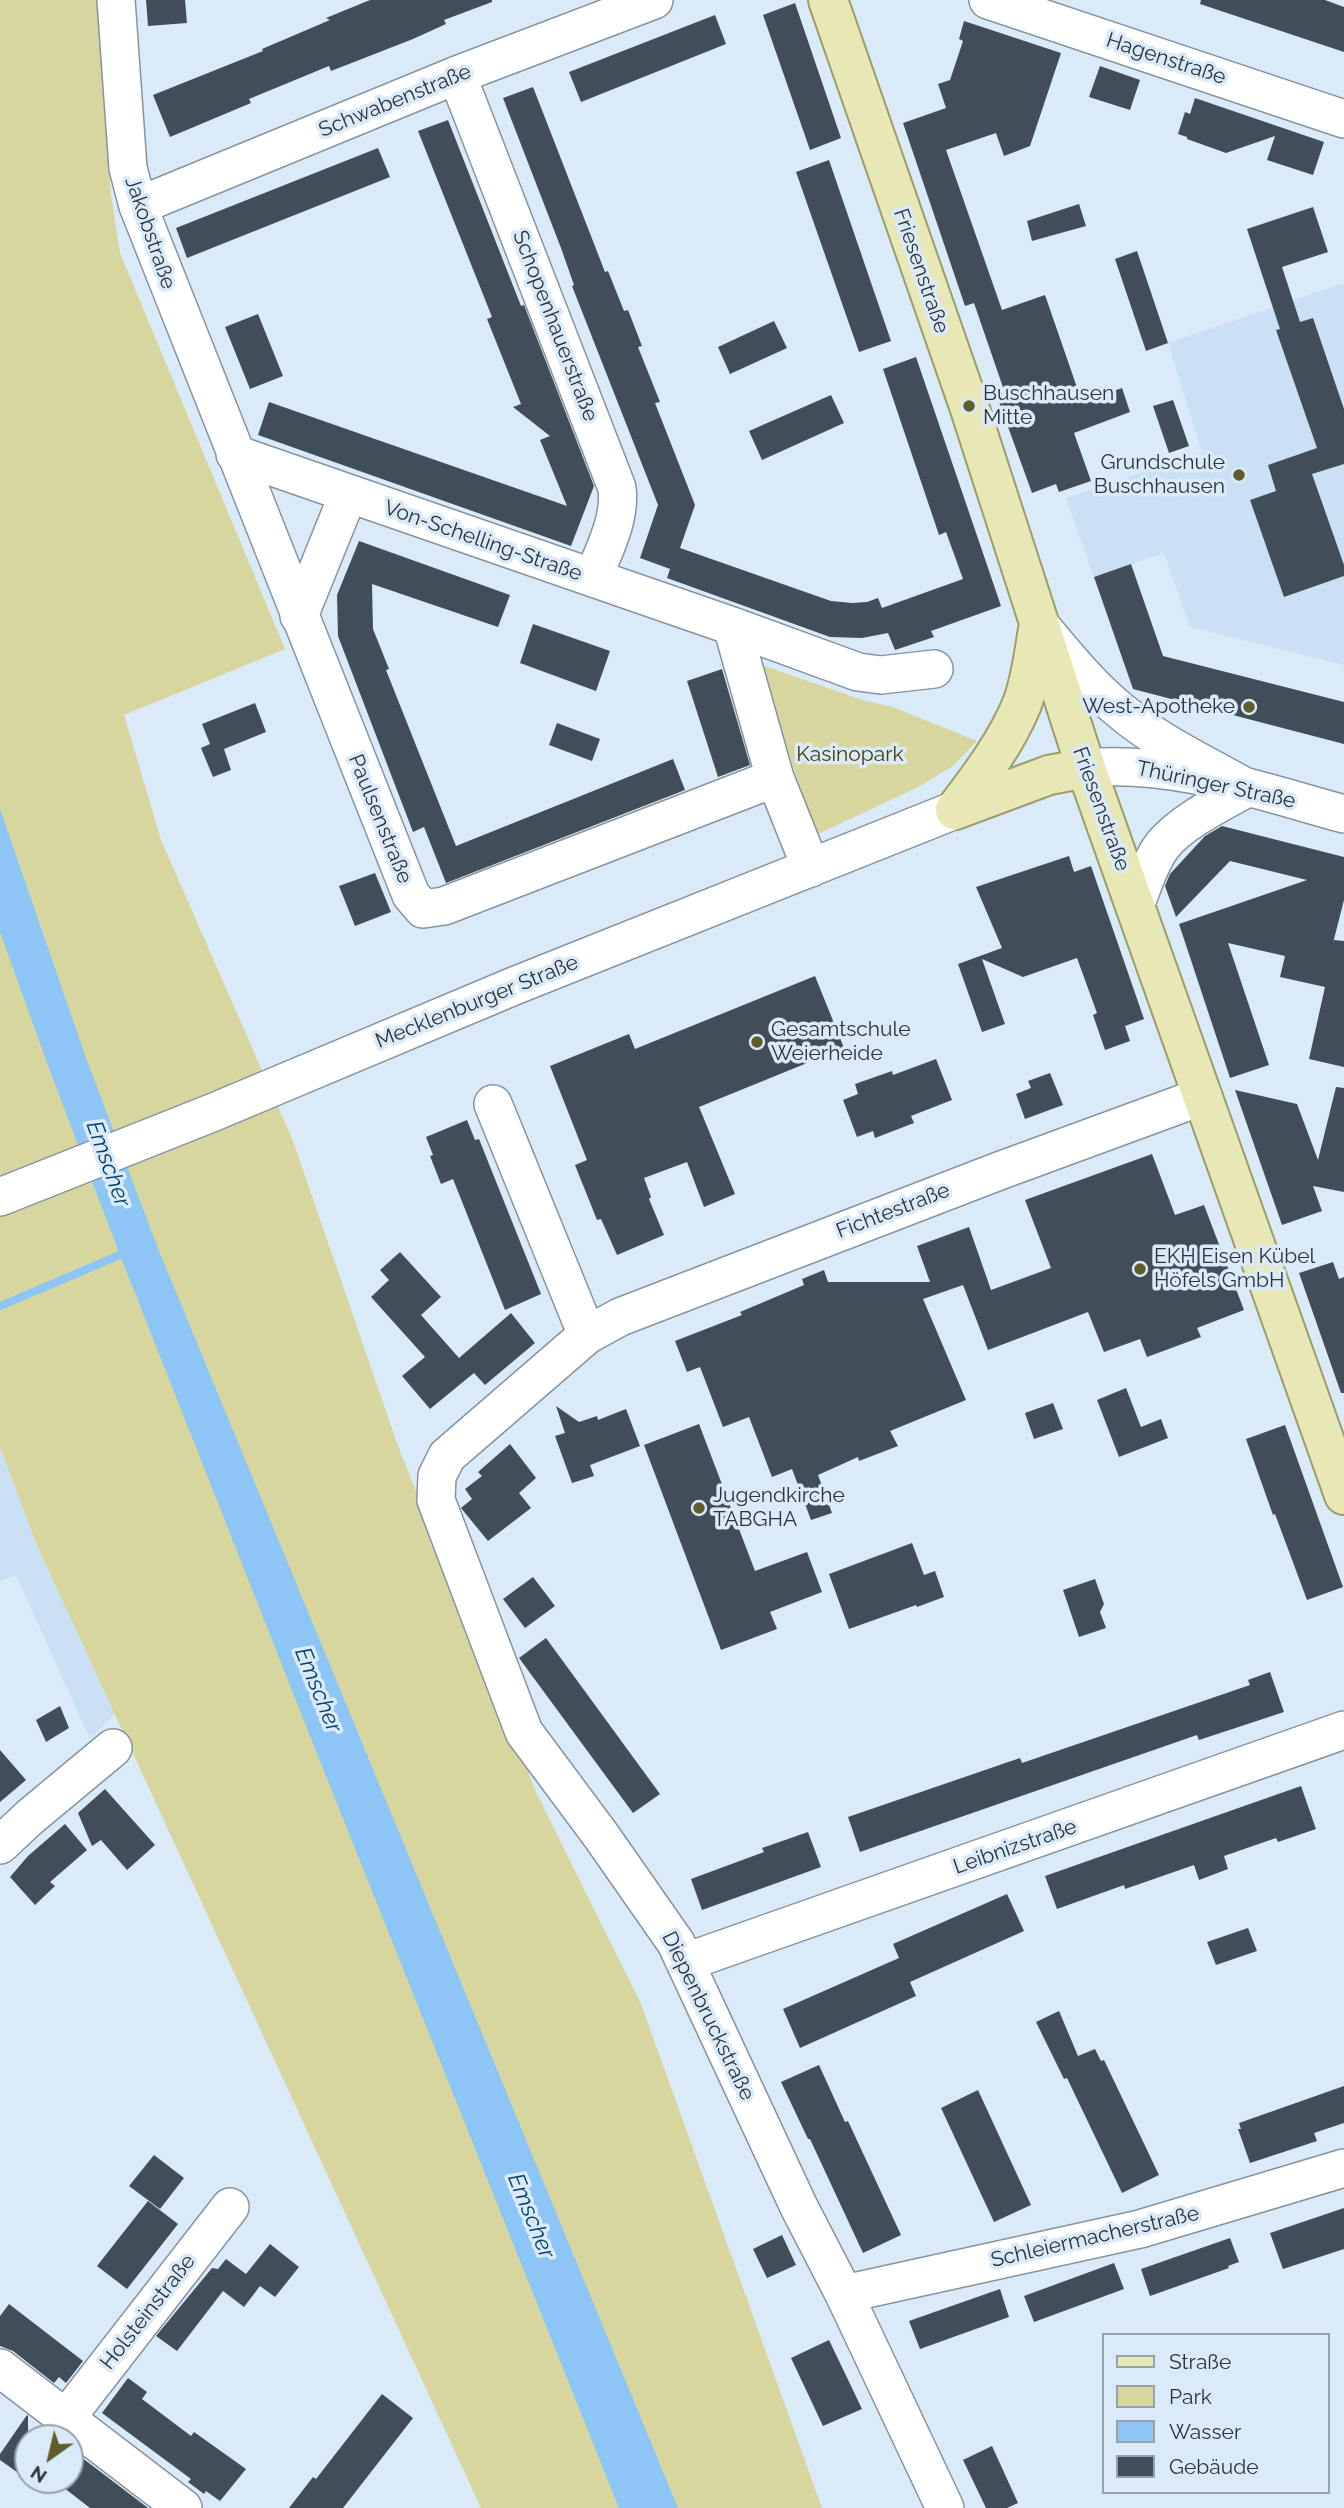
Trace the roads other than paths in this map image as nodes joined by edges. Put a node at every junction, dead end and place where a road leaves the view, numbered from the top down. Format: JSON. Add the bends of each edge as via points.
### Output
{"nodes":[{"id":1,"x":116,"y":0,"type":"edge"},
{"id":2,"x":654,"y":0,"type":"edge"},
{"id":3,"x":988,"y":0,"type":"edge"},
{"id":4,"x":841,"y":10,"type":"edge"},
{"id":5,"x":457,"y":75,"type":"junction"},
{"id":6,"x":1344,"y":119,"type":"edge"},
{"id":7,"x":138,"y":206,"type":"junction"},
{"id":8,"x":235,"y":454,"type":"junction"},
{"id":9,"x":348,"y":495,"type":"junction"},
{"id":10,"x":593,"y":578,"type":"junction"},
{"id":11,"x":299,"y":616,"type":"junction"},
{"id":12,"x":1039,"y":623,"type":"junction"},
{"id":13,"x":733,"y":626,"type":"junction"},
{"id":14,"x":934,"y":669,"type":"dead end"},
{"id":15,"x":1086,"y":768,"type":"junction"},
{"id":16,"x":775,"y":778,"type":"junction"},
{"id":17,"x":1247,"y":788,"type":"junction"},
{"id":18,"x":955,"y":810,"type":"junction"},
{"id":19,"x":1344,"y":814,"type":"edge"},
{"id":20,"x":811,"y":867,"type":"junction"},
{"id":21,"x":1135,"y":905,"type":"junction"},
{"id":22,"x":1203,"y":1096,"type":"junction"},
{"id":23,"x":493,"y":1104,"type":"dead end"},
{"id":24,"x":3,"y":1196,"type":"edge"},
{"id":25,"x":587,"y":1335,"type":"junction"},
{"id":26,"x":1344,"y":1495,"type":"edge"},
{"id":27,"x":436,"y":1500,"type":"joint"},
{"id":28,"x":1344,"y":1730,"type":"edge"},
{"id":29,"x":113,"y":1748,"type":"dead end"},
{"id":30,"x":0,"y":1845,"type":"edge"},
{"id":31,"x":686,"y":1962,"type":"junction"},
{"id":32,"x":1344,"y":2168,"type":"edge"},
{"id":33,"x":230,"y":2207,"type":"dead end"},
{"id":34,"x":844,"y":2294,"type":"junction"},
{"id":35,"x":0,"y":2368,"type":"edge"},
{"id":36,"x":66,"y":2418,"type":"junction"},
{"id":37,"x":183,"y":2508,"type":"edge"},
{"id":38,"x":945,"y":2508,"type":"edge"}],
"edges":[{"from":1,"to":7,"type":"street","name":"Jakobstraße","via":[[128,168]]},
{"from":2,"to":5,"type":"street","name":"Schwabenstraße"},
{"from":3,"to":6,"type":"street","name":"Hagenstraße"},
{"from":4,"to":12,"type":"main road","name":"Friesenstraße"},
{"from":5,"to":7,"type":"street","name":"Schwabenstraße"},
{"from":5,"to":10,"type":"street","name":"Schopenhauerstraße","via":[[617,488],[616,517]]},
{"from":7,"to":8,"type":"street","name":"Jakobstraße"},
{"from":8,"to":9,"type":"street","name":"Von-Schelling-Straße"},
{"from":8,"to":11,"type":"street","name":"Paulsenstraße"},
{"from":9,"to":10,"type":"street","name":"Von-Schelling-Straße"},
{"from":9,"to":11,"type":"street"},
{"from":10,"to":13,"type":"street","name":"Von-Schelling-Straße"},
{"from":11,"to":16,"type":"street","name":"Paulsenstraße","via":[[411,895],[423,909],[444,906]]},
{"from":12,"to":15,"type":"main road","name":"Friesenstraße"},
{"from":12,"to":17,"type":"street","via":[[1093,686],[1123,713]]},
{"from":12,"to":18,"type":"main road","via":[[1031,674],[1008,734]]},
{"from":13,"to":14,"type":"street","name":"Von-Schelling-Straße","via":[[858,672],[881,675]]},
{"from":13,"to":16,"type":"street"},
{"from":15,"to":17,"type":"street","name":"Thüringer Straße","via":[[1150,767]]},
{"from":15,"to":18,"type":"main road","name":"Mecklenburger Straße","via":[[1049,775]]},
{"from":15,"to":21,"type":"main road","name":"Friesenstraße"},
{"from":16,"to":20,"type":"street"},
{"from":17,"to":19,"type":"street","name":"Thüringer Straße"},
{"from":17,"to":21,"type":"street","via":[[1196,818],[1163,845]]},
{"from":18,"to":20,"type":"street","name":"Mecklenburger Straße"},
{"from":20,"to":24,"type":"street","name":"Mecklenburger Straße"},
{"from":21,"to":22,"type":"main road","name":"Friesenstraße"},
{"from":22,"to":25,"type":"street","name":"Fichtestraße","via":[[656,1302]]},
{"from":22,"to":26,"type":"main road","name":"Friesenstraße"},
{"from":23,"to":25,"type":"street"},
{"from":25,"to":27,"type":"street","name":"Fichtestraße","via":[[447,1456],[437,1476]]},
{"from":27,"to":31,"type":"street","name":"Diepenbruckstraße","via":[[524,1732],[610,1848]]},
{"from":28,"to":31,"type":"street","name":"Leibnizstraße"},
{"from":29,"to":30,"type":"street"},
{"from":31,"to":34,"type":"street","name":"Diepenbruckstraße"},
{"from":32,"to":34,"type":"street","name":"Schleiermacherstraße","via":[[1140,2229]]},
{"from":33,"to":36,"type":"street","name":"Holsteinstraße"},
{"from":34,"to":38,"type":"street","name":"Diepenbruckstraße"},
{"from":35,"to":36,"type":"street"},
{"from":36,"to":37,"type":"street"}]}
